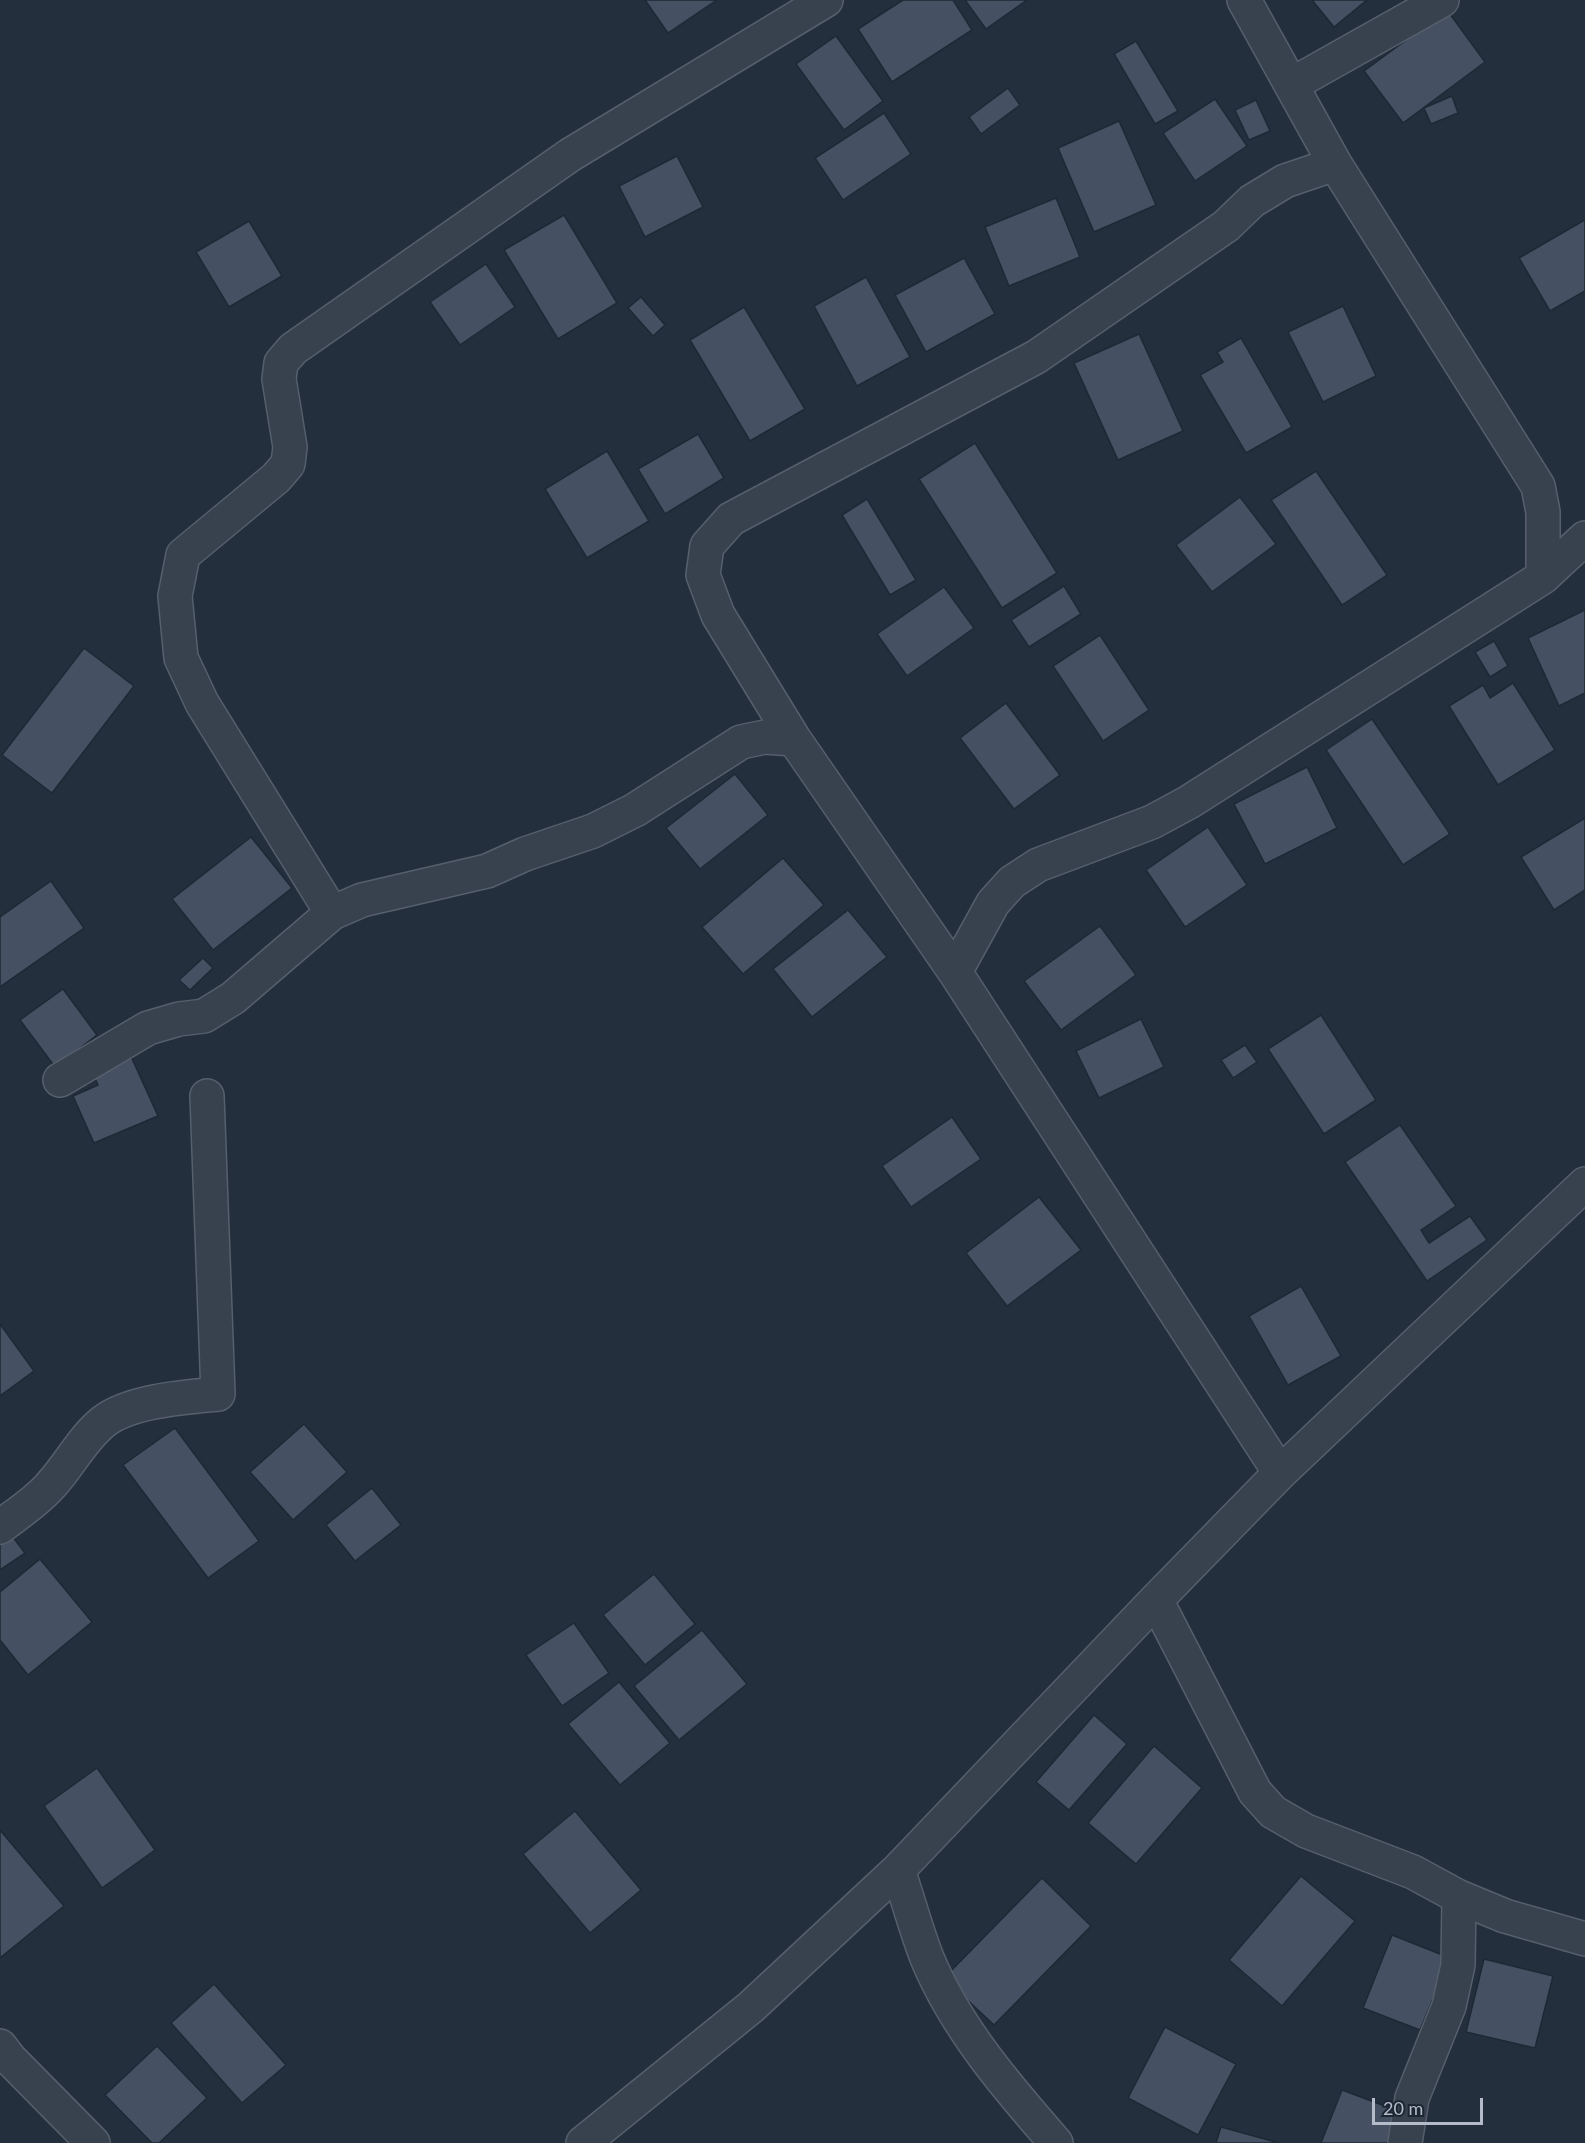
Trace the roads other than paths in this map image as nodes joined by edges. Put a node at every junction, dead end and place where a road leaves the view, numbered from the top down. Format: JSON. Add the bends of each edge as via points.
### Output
{"nodes":[{"id":1,"x":826,"y":0,"type":"edge"},
{"id":2,"x":1244,"y":0,"type":"edge"},
{"id":3,"x":1442,"y":0,"type":"edge"},
{"id":4,"x":1292,"y":85,"type":"junction"},
{"id":5,"x":1335,"y":164,"type":"junction"},
{"id":6,"x":1585,"y":538,"type":"edge"},
{"id":7,"x":1543,"y":577,"type":"junction"},
{"id":8,"x":794,"y":739,"type":"junction"},
{"id":9,"x":332,"y":913,"type":"junction"},
{"id":10,"x":955,"y":972,"type":"junction"},
{"id":11,"x":60,"y":1080,"type":"dead end"},
{"id":12,"x":207,"y":1096,"type":"dead end"},
{"id":13,"x":1585,"y":1184,"type":"edge"},
{"id":14,"x":1281,"y":1473,"type":"junction"},
{"id":15,"x":0,"y":1527,"type":"edge"},
{"id":16,"x":1156,"y":1600,"type":"junction"},
{"id":17,"x":898,"y":1870,"type":"junction"},
{"id":18,"x":1459,"y":1897,"type":"junction"},
{"id":19,"x":1585,"y":1939,"type":"edge"},
{"id":20,"x":3,"y":2055,"type":"edge"},
{"id":21,"x":93,"y":2143,"type":"edge"},
{"id":22,"x":584,"y":2143,"type":"edge"},
{"id":23,"x":1056,"y":2143,"type":"edge"},
{"id":24,"x":1405,"y":2143,"type":"edge"}],
"edges":[{"from":1,"to":9,"type":"street","via":[[570,155],[293,349],[281,363],[279,379],[290,447],[288,464],[183,555],[175,596],[181,658],[202,703]]},
{"from":2,"to":4,"type":"street"},
{"from":3,"to":4,"type":"street"},
{"from":4,"to":5,"type":"street"},
{"from":5,"to":7,"type":"street","via":[[1538,486],[1543,512]]},
{"from":5,"to":8,"type":"street","via":[[1285,181],[1252,201],[1226,226],[1036,357],[731,519],[707,546],[703,575],[718,615]]},
{"from":6,"to":7,"type":"street"},
{"from":7,"to":10,"type":"street","via":[[1189,802],[1152,822],[1038,865],[1012,882],[993,903]]},
{"from":8,"to":9,"type":"street","via":[[765,737],[741,742],[635,810],[593,831],[487,871],[362,900]]},
{"from":8,"to":10,"type":"street"},
{"from":9,"to":11,"type":"street","via":[[233,998],[204,1016],[148,1028]]},
{"from":10,"to":14,"type":"street"},
{"from":12,"to":15,"type":"street","via":[[218,1394],[171,1398],[129,1409],[104,1421],[50,1486]]},
{"from":13,"to":14,"type":"street"},
{"from":14,"to":16,"type":"street"},
{"from":16,"to":17,"type":"street"},
{"from":16,"to":18,"type":"street","via":[[1255,1792],[1274,1812],[1306,1831],[1413,1872]]},
{"from":17,"to":22,"type":"street","via":[[751,2007]]},
{"from":17,"to":23,"type":"street","via":[[927,1958],[944,1992],[1006,2086]]},
{"from":18,"to":19,"type":"street","via":[[1505,1916]]},
{"from":18,"to":24,"type":"street","via":[[1458,1965],[1449,2006],[1413,2098]]},
{"from":20,"to":21,"type":"street"}]}
